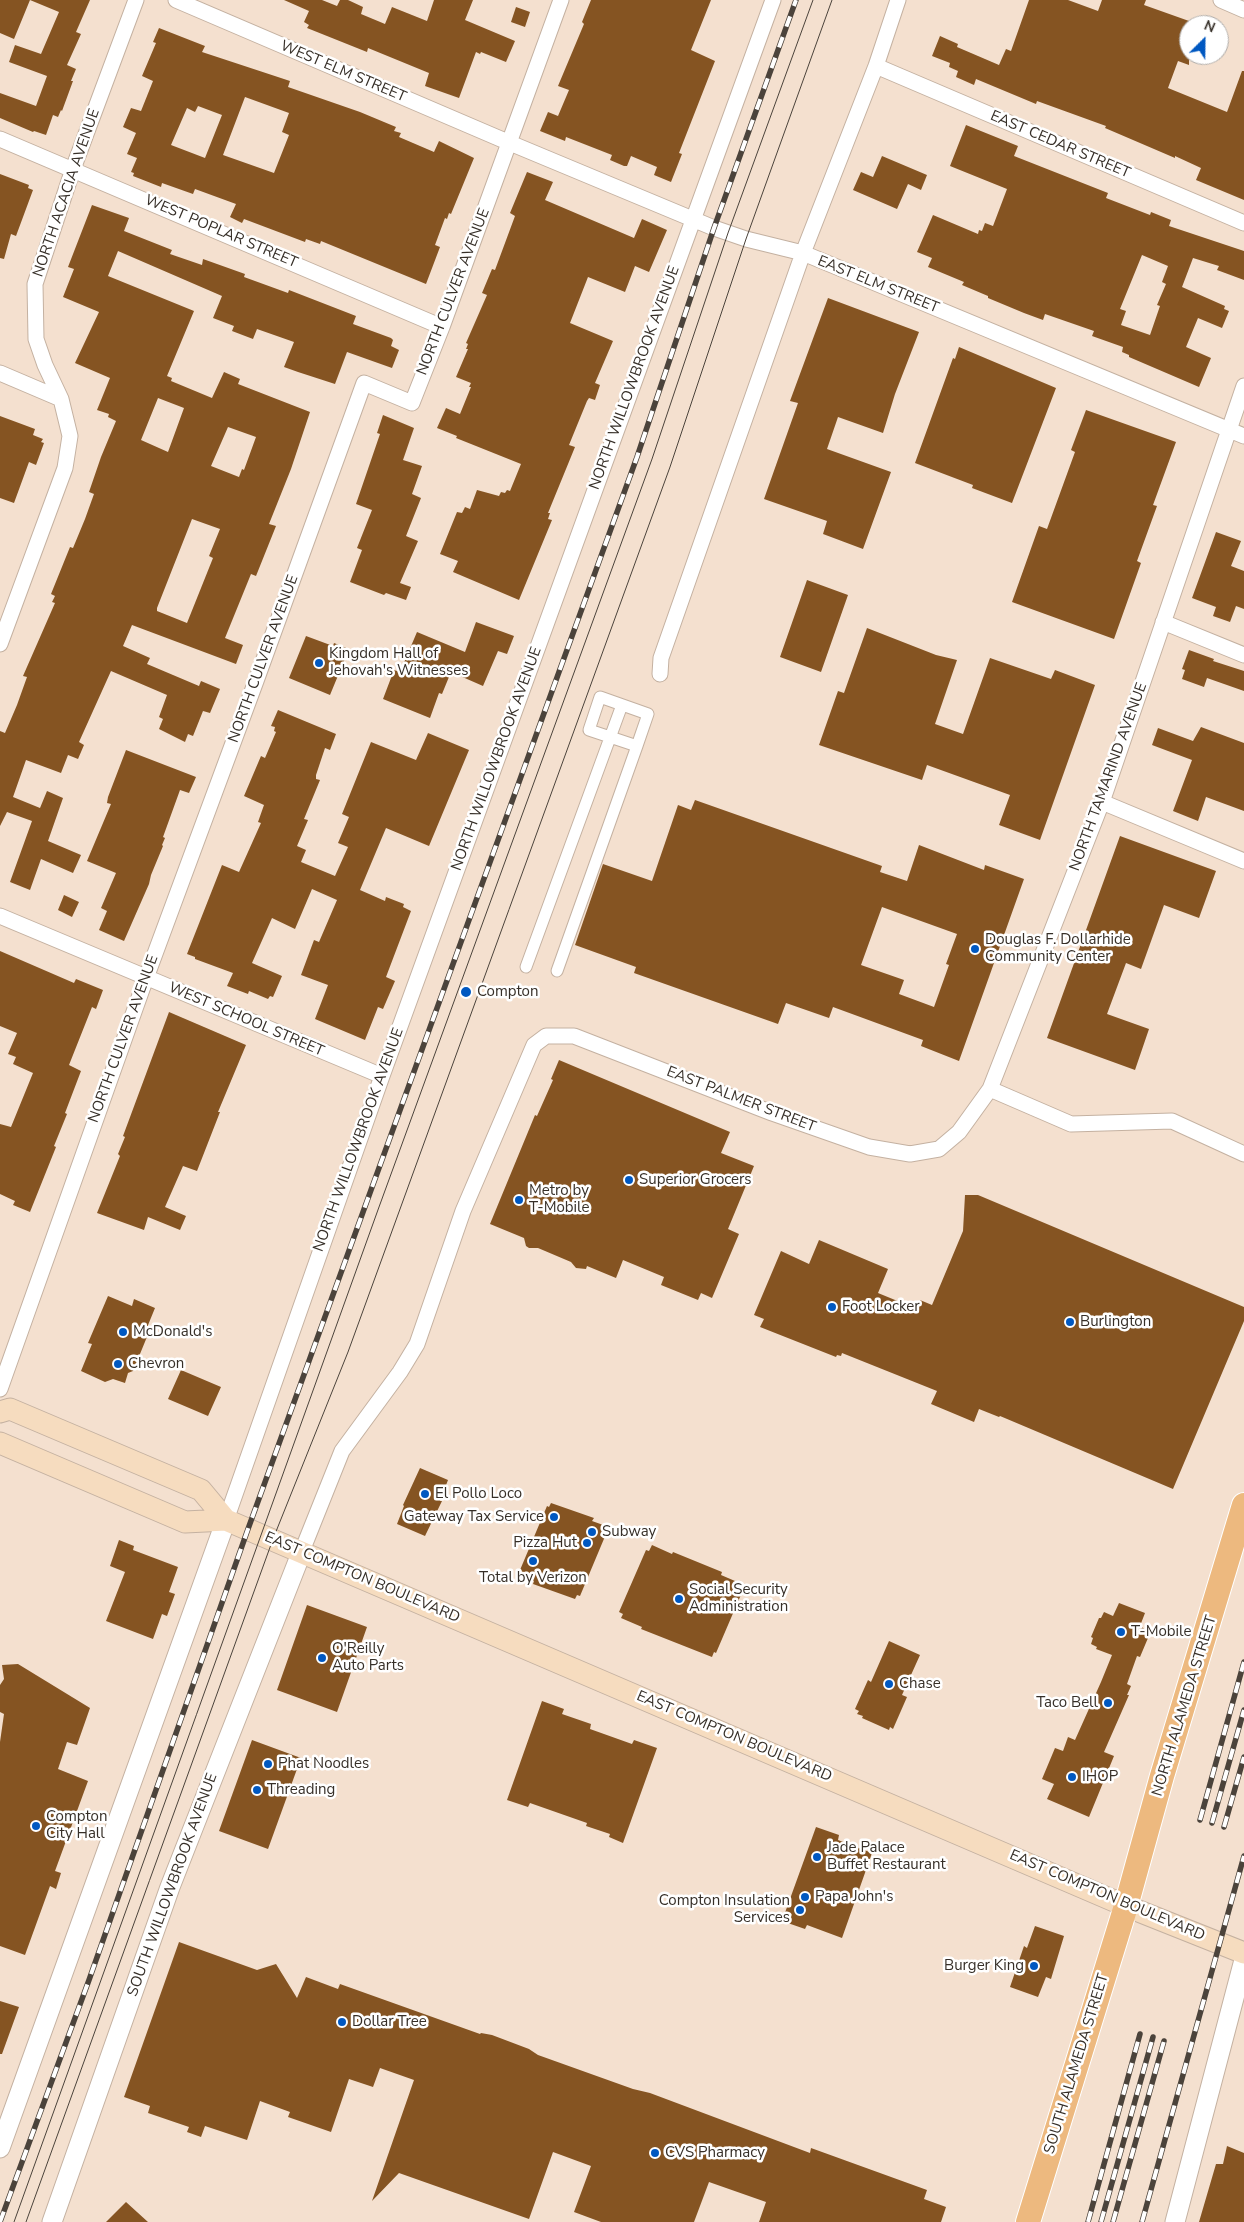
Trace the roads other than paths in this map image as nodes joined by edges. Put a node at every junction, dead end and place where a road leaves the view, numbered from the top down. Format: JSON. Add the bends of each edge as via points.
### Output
{"nodes":[{"id":1,"x":136,"y":0,"type":"edge"},
{"id":2,"x":176,"y":0,"type":"edge"},
{"id":3,"x":561,"y":0,"type":"edge"},
{"id":4,"x":773,"y":0,"type":"edge"},
{"id":5,"x":898,"y":0,"type":"edge"},
{"id":6,"x":1221,"y":0,"type":"edge"},
{"id":7,"x":1244,"y":10,"type":"edge"},
{"id":8,"x":876,"y":66,"type":"junction"},
{"id":9,"x":0,"y":138,"type":"edge"},
{"id":10,"x":510,"y":143,"type":"junction"},
{"id":11,"x":73,"y":169,"type":"junction"},
{"id":12,"x":693,"y":219,"type":"junction"},
{"id":13,"x":1244,"y":223,"type":"edge"},
{"id":14,"x":803,"y":254,"type":"junction"},
{"id":15,"x":442,"y":327,"type":"junction"},
{"id":16,"x":0,"y":373,"type":"edge"},
{"id":17,"x":1244,"y":386,"type":"edge"},
{"id":18,"x":60,"y":399,"type":"junction"},
{"id":19,"x":1230,"y":430,"type":"junction"},
{"id":20,"x":1244,"y":436,"type":"edge"},
{"id":21,"x":1163,"y":622,"type":"junction"},
{"id":22,"x":1,"y":638,"type":"edge"},
{"id":23,"x":1244,"y":655,"type":"edge"},
{"id":24,"x":660,"y":674,"type":"dead end"},
{"id":25,"x":622,"y":705,"type":"junction"},
{"id":26,"x":610,"y":738,"type":"junction"},
{"id":27,"x":637,"y":746,"type":"junction"},
{"id":28,"x":1102,"y":802,"type":"junction"},
{"id":29,"x":1244,"y":861,"type":"edge"},
{"id":30,"x":0,"y":916,"type":"edge"},
{"id":31,"x":526,"y":967,"type":"dead end"},
{"id":32,"x":557,"y":970,"type":"dead end"},
{"id":33,"x":146,"y":978,"type":"junction"},
{"id":34,"x":382,"y":1076,"type":"junction"},
{"id":35,"x":990,"y":1089,"type":"junction"},
{"id":36,"x":939,"y":1149,"type":"joint"},
{"id":37,"x":1244,"y":1154,"type":"edge"},
{"id":38,"x":0,"y":1389,"type":"edge"},
{"id":39,"x":0,"y":1412,"type":"edge"},
{"id":40,"x":0,"y":1443,"type":"edge"},
{"id":41,"x":1244,"y":1505,"type":"edge"},
{"id":42,"x":226,"y":1520,"type":"junction"},
{"id":43,"x":302,"y":1552,"type":"junction"},
{"id":44,"x":1126,"y":1906,"type":"junction"},
{"id":45,"x":1244,"y":1953,"type":"edge"},
{"id":46,"x":1244,"y":1960,"type":"edge"},
{"id":47,"x":0,"y":2148,"type":"edge"},
{"id":48,"x":52,"y":2222,"type":"edge"},
{"id":49,"x":1028,"y":2222,"type":"edge"},
{"id":50,"x":1175,"y":2222,"type":"edge"}],
"edges":[{"from":1,"to":11,"type":"street","name":"NORTH ACACIA AVENUE"},
{"from":2,"to":10,"type":"street","name":"WEST ELM STREET"},
{"from":3,"to":10,"type":"street","name":"NORTH CULVER AVENUE"},
{"from":4,"to":12,"type":"street","name":"NORTH WILLOWBROOK AVENUE"},
{"from":5,"to":8,"type":"street"},
{"from":6,"to":7,"type":"street"},
{"from":8,"to":13,"type":"street","name":"EAST CEDAR STREET"},
{"from":8,"to":14,"type":"street"},
{"from":9,"to":11,"type":"street","name":"WEST POPLAR STREET"},
{"from":10,"to":12,"type":"street","name":"EAST ELM STREET"},
{"from":10,"to":15,"type":"street","name":"NORTH CULVER AVENUE"},
{"from":11,"to":15,"type":"street","name":"WEST POPLAR STREET"},
{"from":11,"to":18,"type":"street","name":"NORTH ACACIA AVENUE","via":[[35,284],[36,339]]},
{"from":12,"to":14,"type":"street","name":"EAST ELM STREET","via":[[746,240]]},
{"from":12,"to":34,"type":"street","name":"NORTH WILLOWBROOK AVENUE"},
{"from":14,"to":19,"type":"street","name":"EAST ELM STREET"},
{"from":14,"to":24,"type":"street","via":[[661,658]]},
{"from":15,"to":33,"type":"street","name":"NORTH CULVER AVENUE","via":[[412,403],[364,383]]},
{"from":16,"to":18,"type":"street"},
{"from":17,"to":19,"type":"street","name":"NORTH TAMARIND AVENUE"},
{"from":18,"to":22,"type":"street","name":"NORTH ACACIA AVENUE","via":[[70,436],[65,468]]},
{"from":19,"to":20,"type":"street","name":"EAST ELM STREET"},
{"from":19,"to":21,"type":"street","name":"NORTH TAMARIND AVENUE"},
{"from":21,"to":23,"type":"street"},
{"from":21,"to":28,"type":"street","name":"NORTH TAMARIND AVENUE"},
{"from":25,"to":26,"type":"street"},
{"from":25,"to":26,"type":"street","via":[[600,698],[589,730]]},
{"from":25,"to":27,"type":"street","via":[[648,714]]},
{"from":26,"to":27,"type":"street"},
{"from":26,"to":31,"type":"street"},
{"from":27,"to":32,"type":"street"},
{"from":28,"to":29,"type":"street"},
{"from":28,"to":35,"type":"street","name":"NORTH TAMARIND AVENUE"},
{"from":30,"to":33,"type":"street","name":"WEST SCHOOL STREET"},
{"from":33,"to":34,"type":"street","name":"WEST SCHOOL STREET"},
{"from":33,"to":38,"type":"street","name":"NORTH CULVER AVENUE"},
{"from":34,"to":42,"type":"street","name":"NORTH WILLOWBROOK AVENUE"},
{"from":35,"to":36,"type":"street","name":"NORTH TAMARIND AVENUE","via":[[959,1132]]},
{"from":35,"to":37,"type":"street","via":[[1071,1124],[1172,1121]]},
{"from":36,"to":43,"type":"street","name":"EAST PALMER STREET","via":[[910,1154],[869,1147],[574,1036],[546,1036],[534,1045],[463,1211],[417,1344],[342,1451]]},
{"from":39,"to":42,"type":"main road","via":[[10,1409],[201,1490]]},
{"from":40,"to":42,"type":"main road","via":[[184,1522]]},
{"from":41,"to":44,"type":"main road","name":"NORTH ALAMEDA STREET"},
{"from":42,"to":43,"type":"main road","name":"EAST COMPTON BOULEVARD"},
{"from":42,"to":47,"type":"street"},
{"from":43,"to":44,"type":"main road","name":"EAST COMPTON BOULEVARD"},
{"from":43,"to":48,"type":"street","name":"SOUTH WILLOWBROOK AVENUE","via":[[173,1878]]},
{"from":44,"to":45,"type":"main road","name":"EAST COMPTON BOULEVARD"},
{"from":44,"to":49,"type":"main road","name":"SOUTH ALAMEDA STREET"},
{"from":46,"to":50,"type":"street"}]}
